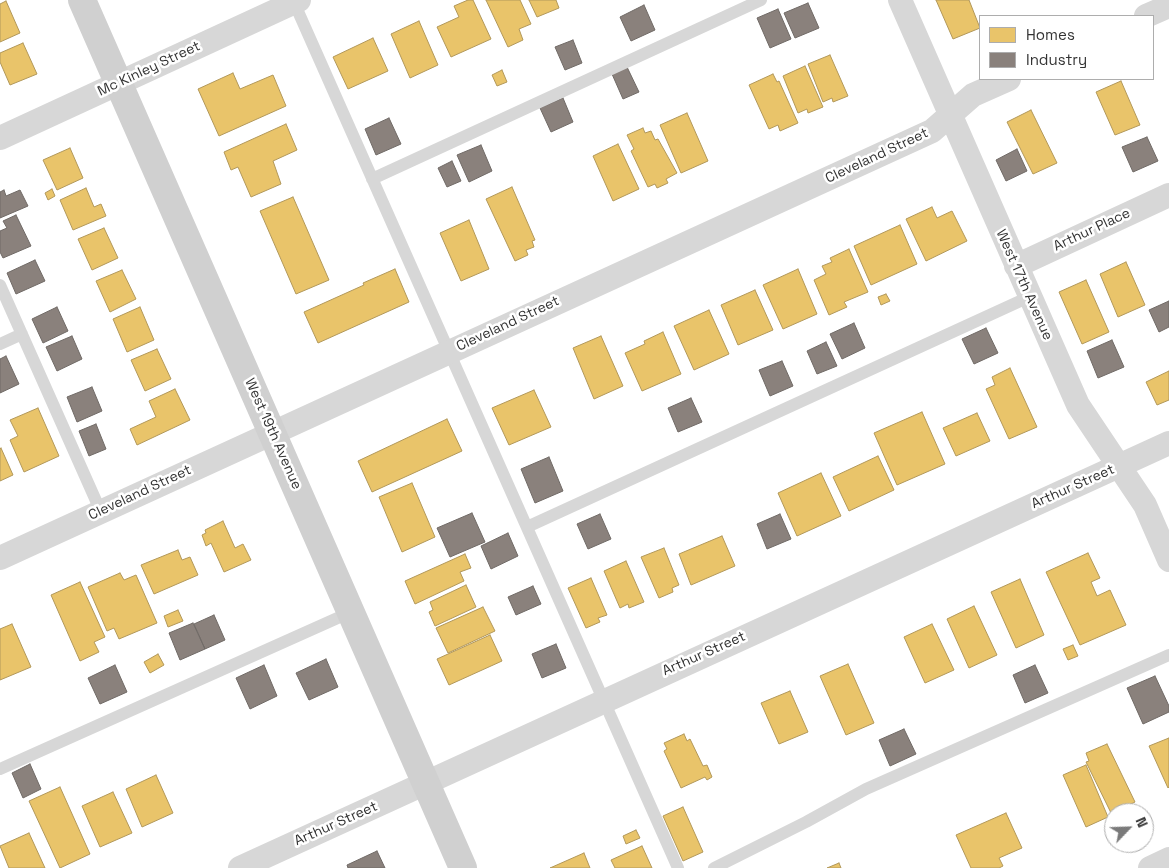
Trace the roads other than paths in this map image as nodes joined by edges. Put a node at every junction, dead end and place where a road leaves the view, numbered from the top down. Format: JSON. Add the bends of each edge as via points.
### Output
{"nodes":[{"id":1,"x":82,"y":0,"type":"edge"},
{"id":2,"x":761,"y":0,"type":"edge"},
{"id":3,"x":900,"y":0,"type":"edge"},
{"id":4,"x":295,"y":1,"type":"edge"},
{"id":5,"x":1169,"y":6,"type":"edge"},
{"id":6,"x":1148,"y":15,"type":"edge"},
{"id":7,"x":1007,"y":80,"type":"edge"},
{"id":8,"x":118,"y":83,"type":"junction"},
{"id":9,"x":950,"y":116,"type":"junction"},
{"id":10,"x":0,"y":138,"type":"edge"},
{"id":11,"x":372,"y":179,"type":"junction"},
{"id":12,"x":1169,"y":195,"type":"edge"},
{"id":13,"x":1016,"y":266,"type":"junction"},
{"id":14,"x":0,"y":285,"type":"edge"},
{"id":15,"x":1029,"y":298,"type":"junction"},
{"id":16,"x":22,"y":334,"type":"junction"},
{"id":17,"x":0,"y":344,"type":"edge"},
{"id":18,"x":449,"y":351,"type":"junction"},
{"id":19,"x":272,"y":432,"type":"junction"},
{"id":20,"x":1169,"y":443,"type":"edge"},
{"id":21,"x":1119,"y":466,"type":"junction"},
{"id":22,"x":101,"y":512,"type":"junction"},
{"id":23,"x":527,"y":527,"type":"junction"},
{"id":24,"x":0,"y":558,"type":"edge"},
{"id":25,"x":1169,"y":560,"type":"edge"},
{"id":26,"x":351,"y":612,"type":"junction"},
{"id":27,"x":1169,"y":655,"type":"edge"},
{"id":28,"x":604,"y":700,"type":"junction"},
{"id":29,"x":0,"y":769,"type":"edge"},
{"id":30,"x":426,"y":783,"type":"junction"},
{"id":31,"x":1169,"y":859,"type":"edge"},
{"id":32,"x":240,"y":868,"type":"edge"},
{"id":33,"x":463,"y":868,"type":"edge"},
{"id":34,"x":678,"y":868,"type":"edge"},
{"id":35,"x":714,"y":868,"type":"edge"},
{"id":36,"x":1150,"y":868,"type":"edge"}],
"edges":[{"from":1,"to":8,"type":"street","name":"West 19th Avenue"},
{"from":2,"to":11,"type":"lane"},
{"from":3,"to":9,"type":"street","name":"West 17th Avenue"},
{"from":4,"to":8,"type":"street","name":"Mc Kinley Street"},
{"from":4,"to":11,"type":"lane"},
{"from":5,"to":6,"type":"street"},
{"from":7,"to":9,"type":"street","name":"Cleveland Street","via":[[973,95]]},
{"from":8,"to":10,"type":"street","name":"Mc Kinley Street"},
{"from":8,"to":19,"type":"street","name":"West 19th Avenue"},
{"from":9,"to":13,"type":"street","name":"West 17th Avenue"},
{"from":9,"to":18,"type":"street","name":"Cleveland Street","via":[[932,131]]},
{"from":11,"to":18,"type":"lane"},
{"from":12,"to":13,"type":"street","name":"Arthur Place"},
{"from":13,"to":15,"type":"street","name":"West 17th Avenue"},
{"from":14,"to":16,"type":"lane"},
{"from":15,"to":21,"type":"street","name":"West 17th Avenue","via":[[1078,405]]},
{"from":15,"to":23,"type":"lane"},
{"from":16,"to":17,"type":"lane"},
{"from":16,"to":22,"type":"lane"},
{"from":18,"to":19,"type":"street","name":"Cleveland Street"},
{"from":18,"to":23,"type":"lane"},
{"from":19,"to":22,"type":"street","name":"Cleveland Street"},
{"from":19,"to":26,"type":"street","name":"West 19th Avenue"},
{"from":20,"to":21,"type":"street","name":"Arthur Street"},
{"from":21,"to":25,"type":"street","name":"West 17th Avenue","via":[[1145,505]]},
{"from":21,"to":28,"type":"street","name":"Arthur Street"},
{"from":22,"to":24,"type":"street","name":"Cleveland Street"},
{"from":23,"to":28,"type":"lane"},
{"from":26,"to":29,"type":"lane"},
{"from":26,"to":30,"type":"street","name":"West 19th Avenue"},
{"from":27,"to":35,"type":"lane","via":[[866,789]]},
{"from":28,"to":30,"type":"street","name":"Arthur Street"},
{"from":28,"to":34,"type":"lane"},
{"from":30,"to":32,"type":"street","name":"Arthur Street"},
{"from":30,"to":33,"type":"street","name":"West 19th Avenue"},
{"from":31,"to":36,"type":"street"}]}
